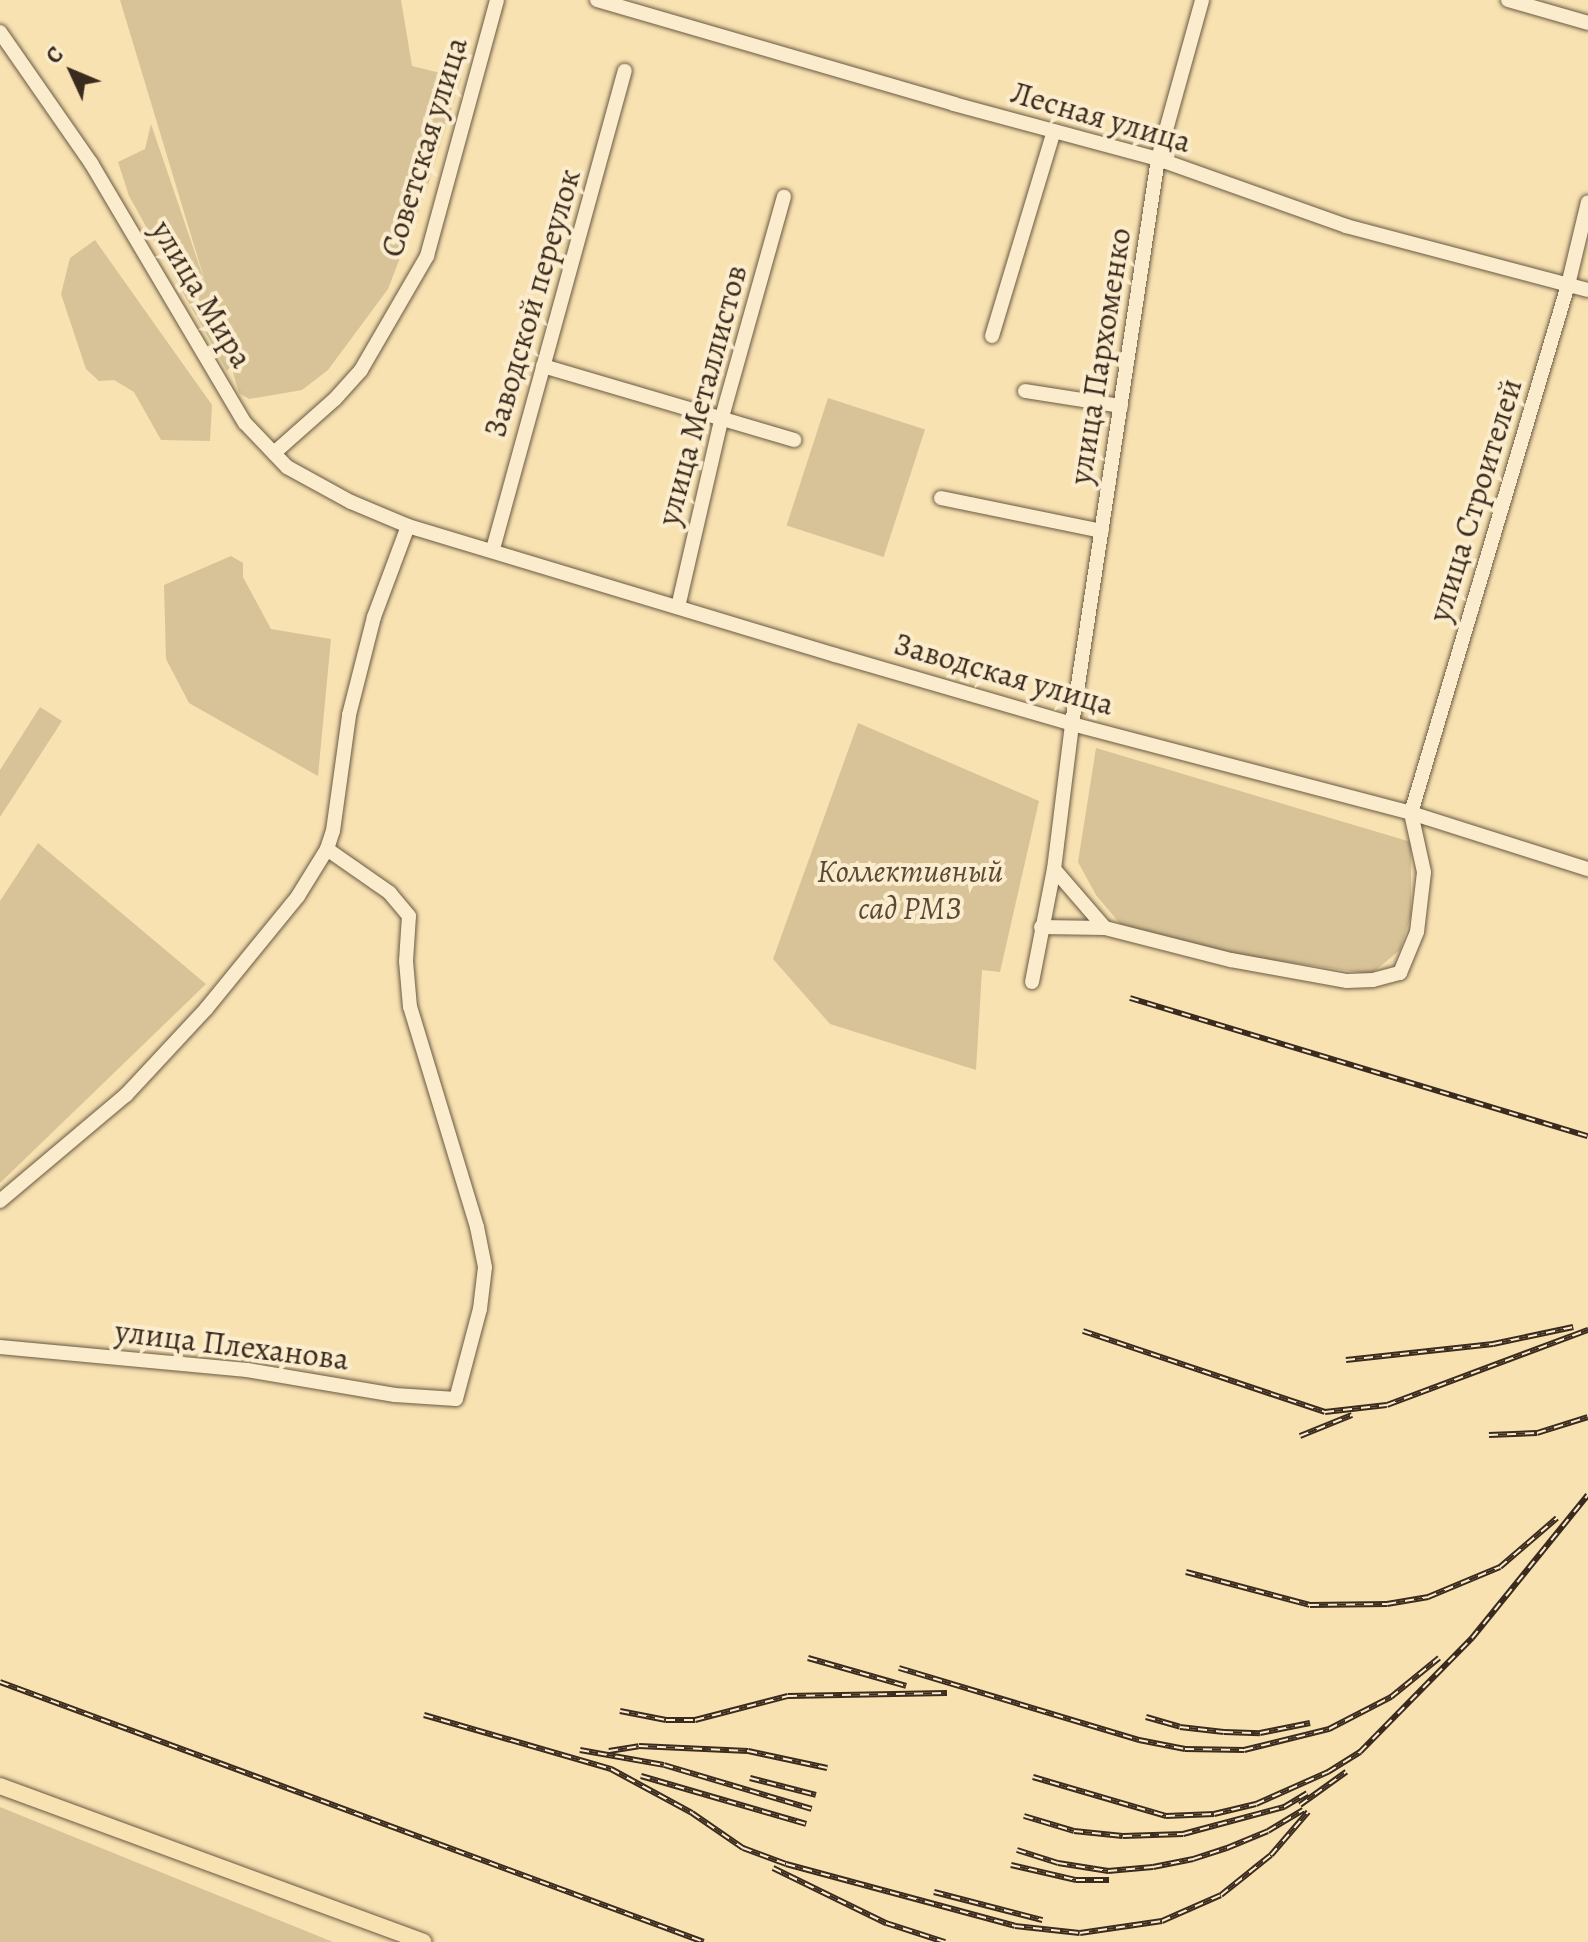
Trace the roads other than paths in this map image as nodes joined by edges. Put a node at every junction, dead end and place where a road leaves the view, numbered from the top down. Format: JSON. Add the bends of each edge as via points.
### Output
{"nodes":[{"id":1,"x":497,"y":0,"type":"edge"},
{"id":2,"x":597,"y":0,"type":"edge"},
{"id":3,"x":1202,"y":0,"type":"edge"},
{"id":4,"x":1508,"y":0,"type":"edge"},
{"id":5,"x":1588,"y":23,"type":"edge"},
{"id":6,"x":0,"y":32,"type":"edge"},
{"id":7,"x":625,"y":71,"type":"dead end"},
{"id":8,"x":1054,"y":131,"type":"junction"},
{"id":9,"x":1158,"y":159,"type":"junction"},
{"id":10,"x":784,"y":197,"type":"dead end"},
{"id":11,"x":1588,"y":202,"type":"edge"},
{"id":12,"x":1568,"y":285,"type":"junction"},
{"id":13,"x":1588,"y":290,"type":"edge"},
{"id":14,"x":992,"y":336,"type":"dead end"},
{"id":15,"x":543,"y":366,"type":"junction"},
{"id":16,"x":1025,"y":391,"type":"dead end"},
{"id":17,"x":1121,"y":406,"type":"junction"},
{"id":18,"x":722,"y":417,"type":"junction"},
{"id":19,"x":794,"y":440,"type":"dead end"},
{"id":20,"x":274,"y":453,"type":"junction"},
{"id":21,"x":941,"y":498,"type":"dead end"},
{"id":22,"x":408,"y":526,"type":"junction"},
{"id":23,"x":1102,"y":531,"type":"junction"},
{"id":24,"x":493,"y":549,"type":"junction"},
{"id":25,"x":678,"y":607,"type":"junction"},
{"id":26,"x":1072,"y":724,"type":"junction"},
{"id":27,"x":1411,"y":813,"type":"junction"},
{"id":28,"x":327,"y":849,"type":"junction"},
{"id":29,"x":1054,"y":869,"type":"junction"},
{"id":30,"x":1588,"y":869,"type":"edge"},
{"id":31,"x":1041,"y":927,"type":"junction"},
{"id":32,"x":1105,"y":928,"type":"junction"},
{"id":33,"x":1032,"y":982,"type":"dead end"},
{"id":34,"x":0,"y":1201,"type":"edge"},
{"id":35,"x":0,"y":1347,"type":"edge"},
{"id":36,"x":0,"y":1786,"type":"edge"},
{"id":37,"x":423,"y":1942,"type":"edge"}],
"edges":[{"from":1,"to":20,"type":"street","name":"Советская улица","via":[[427,256],[361,370]]},
{"from":2,"to":8,"type":"street","name":"Лесная улица"},
{"from":3,"to":9,"type":"street","name":"улица Пархоменко"},
{"from":4,"to":5,"type":"street"},
{"from":6,"to":20,"type":"street","name":"улица Мира","via":[[91,163],[245,423]]},
{"from":7,"to":15,"type":"street","name":"Заводской переулок"},
{"from":8,"to":9,"type":"street","name":"Лесная улица"},
{"from":8,"to":14,"type":"street"},
{"from":9,"to":12,"type":"street","name":"Лесная улица","via":[[1346,226]]},
{"from":9,"to":17,"type":"street","name":"улица Пархоменко"},
{"from":10,"to":18,"type":"street","name":"улица Металлистов"},
{"from":11,"to":12,"type":"street","name":"улица Строителей"},
{"from":12,"to":13,"type":"street","name":"Лесная улица"},
{"from":12,"to":27,"type":"street","name":"улица Строителей"},
{"from":15,"to":18,"type":"street"},
{"from":15,"to":24,"type":"street","name":"Заводской переулок"},
{"from":16,"to":17,"type":"street"},
{"from":17,"to":23,"type":"street","name":"улица Пархоменко"},
{"from":18,"to":19,"type":"street"},
{"from":18,"to":25,"type":"street","name":"улица Металлистов"},
{"from":20,"to":22,"type":"street","name":"улица Мира","via":[[287,467],[323,487]]},
{"from":21,"to":23,"type":"street"},
{"from":22,"to":24,"type":"street","name":"Заводская улица"},
{"from":22,"to":28,"type":"street","via":[[374,617],[349,715]]},
{"from":23,"to":26,"type":"street","name":"улица Пархоменко"},
{"from":24,"to":25,"type":"street","name":"Заводская улица"},
{"from":25,"to":26,"type":"street","name":"Заводская улица"},
{"from":26,"to":27,"type":"street","name":"Заводская улица"},
{"from":26,"to":29,"type":"street","name":"улица Пархоменко"},
{"from":27,"to":30,"type":"street","name":"Заводская улица"},
{"from":27,"to":32,"type":"street","via":[[1424,872],[1417,932],[1400,973],[1347,981],[1231,960]]},
{"from":28,"to":34,"type":"street","via":[[298,896],[196,1020],[126,1095]]},
{"from":28,"to":35,"type":"street","name":"улица Плеханова","via":[[390,893],[409,916],[410,1007],[485,1267],[480,1309],[456,1399],[395,1395],[247,1370]]},
{"from":29,"to":31,"type":"street","name":"улица Пархоменко"},
{"from":29,"to":32,"type":"street"},
{"from":31,"to":32,"type":"street"},
{"from":31,"to":33,"type":"street","name":"улица Пархоменко"},
{"from":36,"to":37,"type":"main road"}]}
